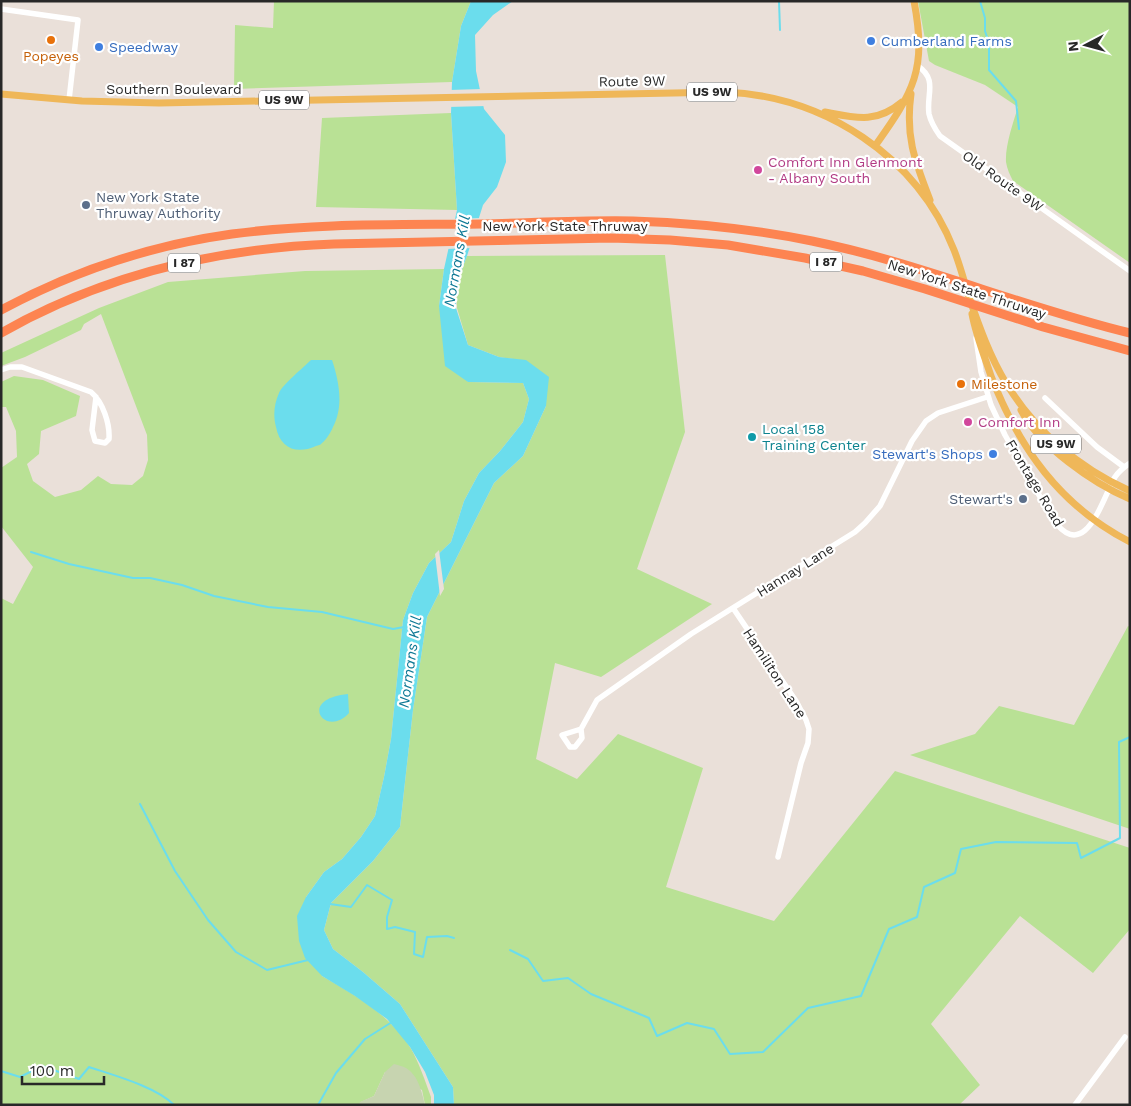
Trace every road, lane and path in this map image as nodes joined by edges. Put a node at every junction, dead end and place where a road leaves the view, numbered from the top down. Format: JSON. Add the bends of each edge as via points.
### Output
{"nodes":[{"id":1,"x":914,"y":1,"type":"edge"},
{"id":2,"x":1,"y":9,"type":"edge"},
{"id":3,"x":918,"y":66,"type":"junction"},
{"id":4,"x":912,"y":87,"type":"junction"},
{"id":5,"x":1,"y":94,"type":"edge"},
{"id":6,"x":467,"y":97,"type":"joint"},
{"id":7,"x":907,"y":99,"type":"junction"},
{"id":8,"x":70,"y":100,"type":"junction"},
{"id":9,"x":813,"y":110,"type":"junction"},
{"id":10,"x":875,"y":146,"type":"junction"},
{"id":11,"x":935,"y":212,"type":"junction"},
{"id":12,"x":1130,"y":271,"type":"edge"},
{"id":13,"x":970,"y":298,"type":"junction"},
{"id":14,"x":3,"y":309,"type":"edge"},
{"id":15,"x":975,"y":332,"type":"junction"},
{"id":16,"x":1,"y":333,"type":"edge"},
{"id":17,"x":1130,"y":333,"type":"edge"},
{"id":18,"x":1130,"y":351,"type":"edge"},
{"id":19,"x":1,"y":370,"type":"edge"},
{"id":20,"x":96,"y":397,"type":"junction"},
{"id":21,"x":988,"y":397,"type":"junction"},
{"id":22,"x":1045,"y":398,"type":"dead end"},
{"id":23,"x":1127,"y":465,"type":"edge"},
{"id":24,"x":1111,"y":485,"type":"junction"},
{"id":25,"x":1130,"y":491,"type":"edge"},
{"id":26,"x":1130,"y":499,"type":"edge"},
{"id":27,"x":1093,"y":521,"type":"junction"},
{"id":28,"x":1130,"y":542,"type":"edge"},
{"id":29,"x":733,"y":608,"type":"junction"},
{"id":30,"x":581,"y":729,"type":"dead end"},
{"id":31,"x":778,"y":857,"type":"dead end"},
{"id":32,"x":1125,"y":1037,"type":"dead end"},
{"id":33,"x":1075,"y":1105,"type":"edge"}],
"edges":[{"from":1,"to":3,"type":"main road","via":[[919,35]]},
{"from":2,"to":8,"type":"street","via":[[78,20]]},
{"from":3,"to":4,"type":"main road"},
{"from":3,"to":12,"type":"street","name":"Old Route 9W","via":[[929,78],[931,122],[940,136]]},
{"from":4,"to":7,"type":"main road"},
{"from":4,"to":11,"type":"main road","via":[[910,136]]},
{"from":5,"to":8,"type":"main road","name":"Southern Boulevard","number":"US 9W"},
{"from":6,"to":8,"type":"main road","name":"Southern Boulevard","number":"US 9W","via":[[159,103]]},
{"from":6,"to":9,"type":"main road","name":"Route 9W","number":"US 9W","via":[[733,92],[774,98]]},
{"from":7,"to":9,"type":"main road","via":[[887,113],[872,118]]},
{"from":7,"to":10,"type":"main road"},
{"from":9,"to":10,"type":"main road","name":"Route 9W","number":"US 9W","via":[[840,122]]},
{"from":10,"to":11,"type":"main road","name":"Route 9W","number":"US 9W","via":[[908,177]]},
{"from":11,"to":13,"type":"main road","number":"US 9W","via":[[954,249]]},
{"from":13,"to":15,"type":"main road","number":"US 9W"},
{"from":13,"to":24,"type":"main road","number":"US 9W","via":[[992,357],[1011,392],[1060,447]]},
{"from":14,"to":17,"type":"highway","name":"New York State Thruway","number":"I 87","via":[[103,266],[202,239],[275,230],[657,222],[749,231],[848,249],[1067,317]]},
{"from":15,"to":21,"type":"street","name":"Frontage Road"},
{"from":15,"to":27,"type":"main road","number":"US 9W","via":[[998,391],[1025,446],[1056,487]]},
{"from":16,"to":18,"type":"highway","name":"New York State Thruway","number":"I 87","via":[[82,294],[136,275],[262,249],[319,244],[650,239],[747,248],[844,266]]},
{"from":19,"to":20,"type":"street","via":[[22,367],[87,390]]},
{"from":20,"to":20,"type":"street","via":[[92,434],[95,441],[105,443],[109,432]]},
{"from":21,"to":27,"type":"street","name":"Frontage Road","via":[[1005,435],[1060,528],[1067,533],[1078,534]]},
{"from":21,"to":29,"type":"street","name":"Hannay Lane","via":[[938,412],[926,421],[912,441],[880,506],[866,523]]},
{"from":22,"to":23,"type":"street","via":[[1097,447]]},
{"from":23,"to":24,"type":"street","name":"Frontage Road"},
{"from":24,"to":25,"type":"main road","number":"US 9W"},
{"from":24,"to":26,"type":"main road"},
{"from":24,"to":27,"type":"street","name":"Frontage Road"},
{"from":27,"to":28,"type":"main road","number":"US 9W"},
{"from":29,"to":30,"type":"street","name":"Hannay Lane","via":[[597,700]]},
{"from":29,"to":31,"type":"street","name":"Hamiliton Lane","via":[[796,701],[809,729]]},
{"from":32,"to":33,"type":"street"}]}
